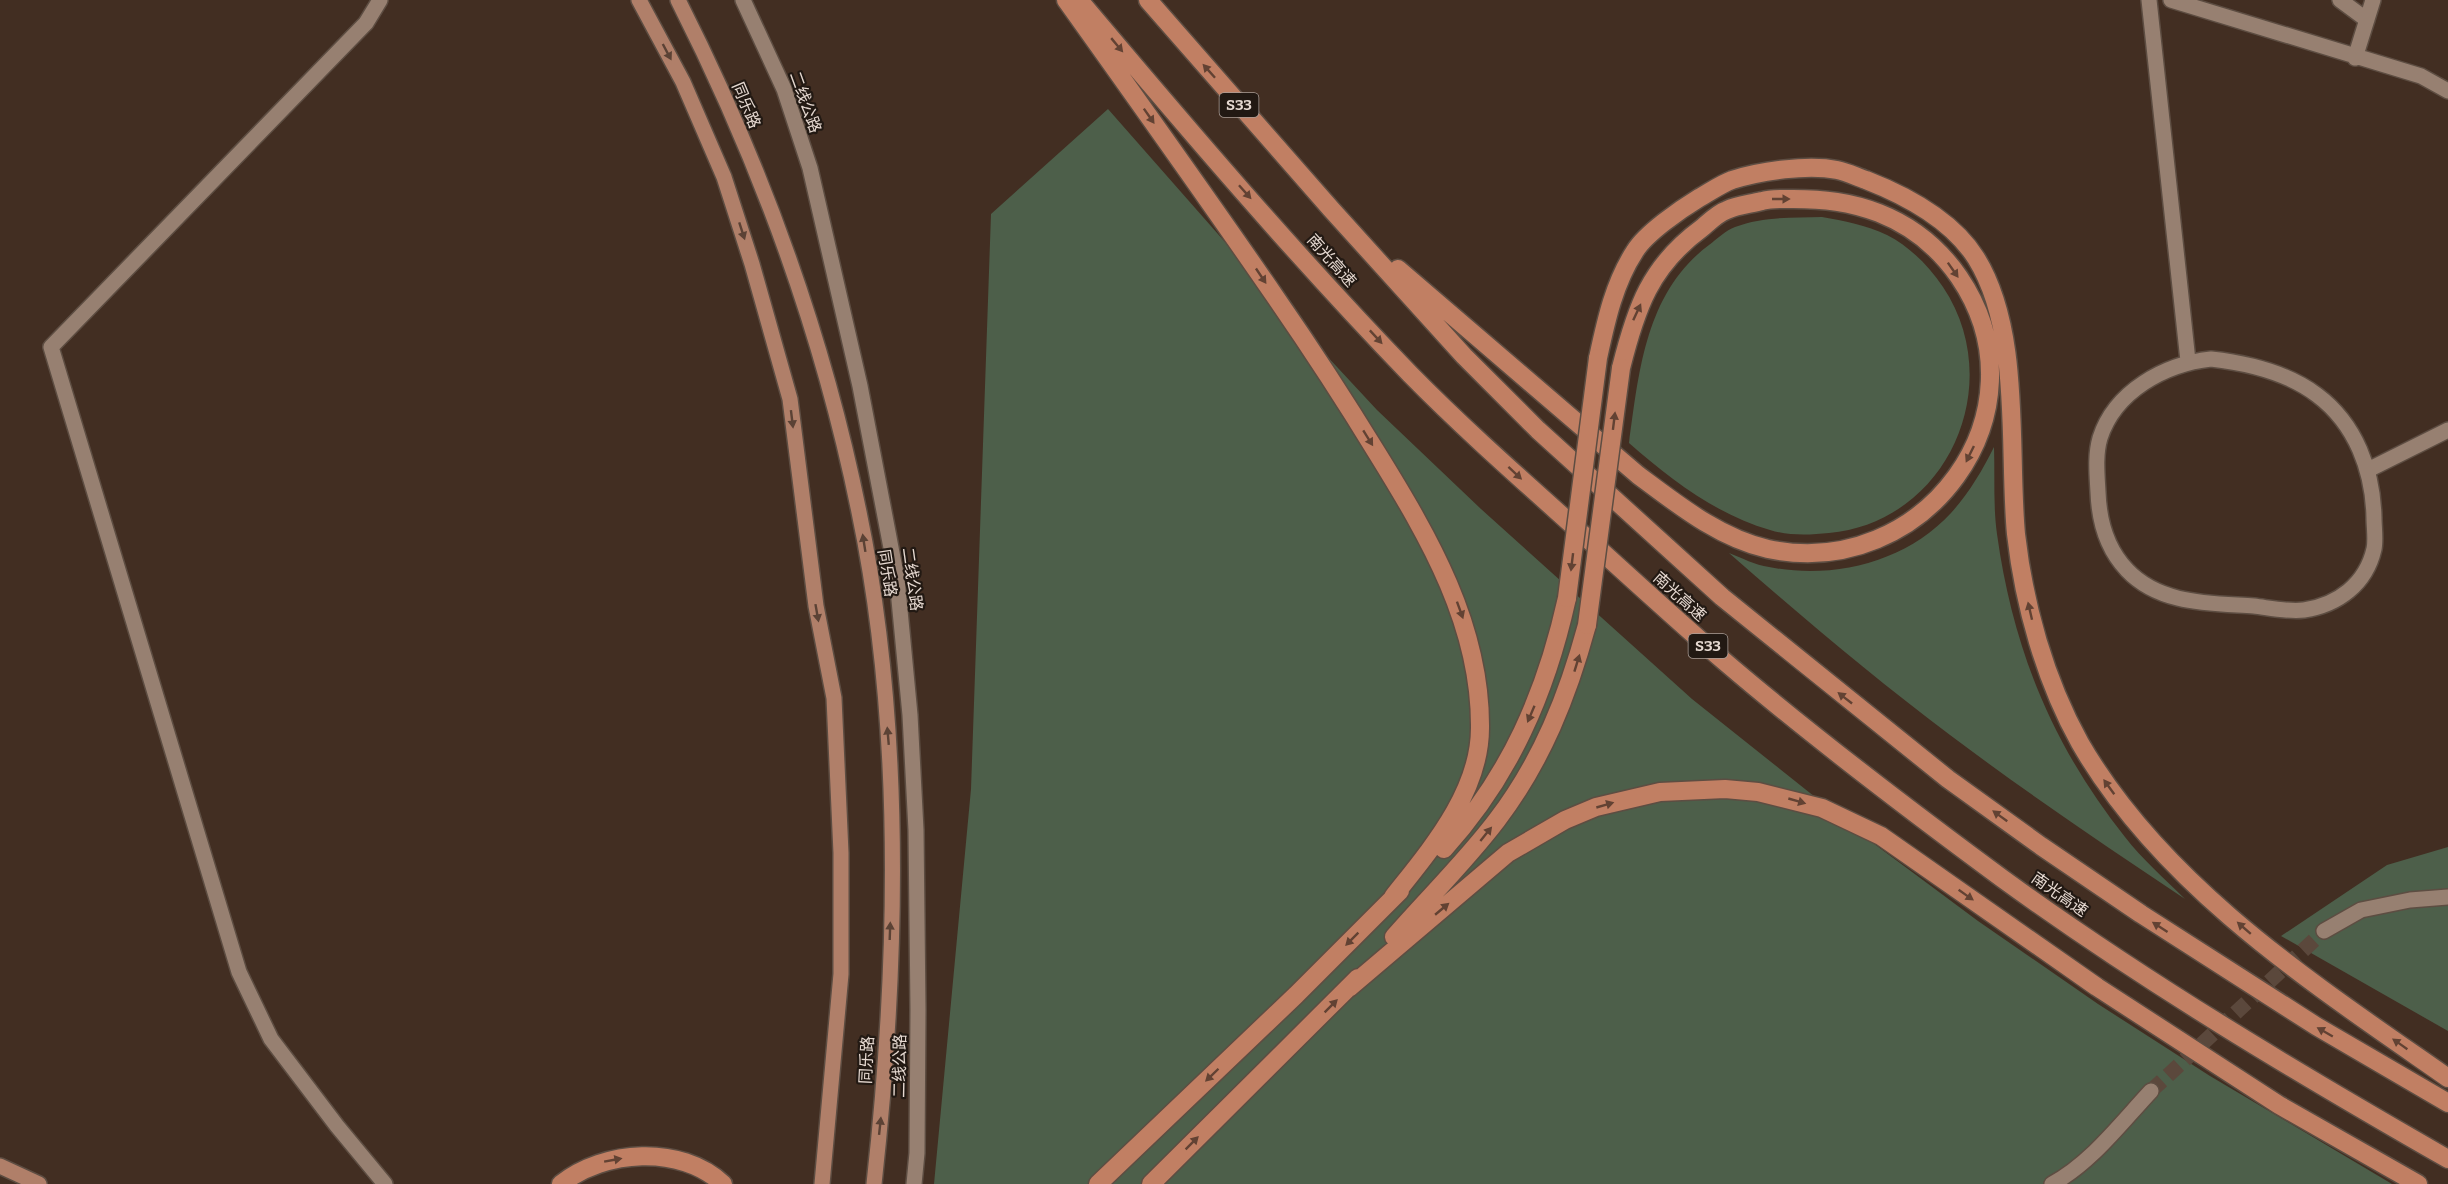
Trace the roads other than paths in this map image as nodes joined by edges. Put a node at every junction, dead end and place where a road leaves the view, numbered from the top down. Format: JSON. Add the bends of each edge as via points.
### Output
{"nodes":[{"id":1,"x":380,"y":0,"type":"edge"},
{"id":2,"x":639,"y":0,"type":"edge"},
{"id":3,"x":678,"y":0,"type":"edge"},
{"id":4,"x":743,"y":0,"type":"edge"},
{"id":5,"x":1066,"y":0,"type":"edge"},
{"id":6,"x":1079,"y":0,"type":"edge"},
{"id":7,"x":1148,"y":0,"type":"edge"},
{"id":8,"x":2149,"y":0,"type":"edge"},
{"id":9,"x":2171,"y":0,"type":"edge"},
{"id":10,"x":2340,"y":0,"type":"edge"},
{"id":11,"x":2373,"y":0,"type":"edge"},
{"id":12,"x":2367,"y":20,"type":"junction"},
{"id":13,"x":2355,"y":58,"type":"junction"},
{"id":14,"x":2448,"y":91,"type":"edge"},
{"id":15,"x":1331,"y":209,"type":"junction"},
{"id":16,"x":2188,"y":361,"type":"junction"},
{"id":17,"x":2448,"y":430,"type":"edge"},
{"id":18,"x":2368,"y":470,"type":"junction"},
{"id":19,"x":1393,"y":897,"type":"junction"},
{"id":20,"x":2448,"y":897,"type":"edge"},
{"id":21,"x":2325,"y":931,"type":"tunnel mouth"},
{"id":22,"x":1349,"y":988,"type":"junction"},
{"id":23,"x":2448,"y":1078,"type":"edge"},
{"id":24,"x":2151,"y":1091,"type":"tunnel mouth"},
{"id":25,"x":2448,"y":1103,"type":"edge"},
{"id":26,"x":2448,"y":1159,"type":"edge"},
{"id":27,"x":0,"y":1166,"type":"edge"},
{"id":28,"x":39,"y":1184,"type":"edge"},
{"id":29,"x":386,"y":1184,"type":"edge"},
{"id":30,"x":561,"y":1184,"type":"edge"},
{"id":31,"x":723,"y":1184,"type":"edge"},
{"id":32,"x":822,"y":1184,"type":"edge"},
{"id":33,"x":874,"y":1184,"type":"edge"},
{"id":34,"x":914,"y":1184,"type":"edge"},
{"id":35,"x":1098,"y":1184,"type":"edge"},
{"id":36,"x":1151,"y":1184,"type":"edge"},
{"id":37,"x":2052,"y":1184,"type":"edge"},
{"id":38,"x":2418,"y":1184,"type":"edge"}],
"edges":[{"from":1,"to":29,"type":"street","via":[[366,23],[51,347],[239,972],[271,1039]]},
{"from":2,"to":32,"type":"main road","name":"同乐路","one_way":true,"via":[[683,82],[724,177],[790,399],[816,606],[834,698],[841,853],[841,974]]},
{"from":33,"to":3,"type":"main road","name":"同乐路","one_way":true,"via":[[882,1113],[893,838],[877,620],[862,526],[837,417],[805,305],[762,185]]},
{"from":4,"to":34,"type":"street","name":"二线公路","via":[[784,90],[810,168],[860,386],[897,579],[916,830]]},
{"from":5,"to":19,"type":"highway","one_way":true,"via":[[1334,383],[1398,487],[1453,592],[1465,624],[1480,730],[1475,758],[1444,833]]},
{"from":6,"to":26,"type":"highway","name":"南光高速","number":"S33","one_way":true,"via":[[1190,131],[1412,375],[1724,661],[1899,801],[2116,957],[2236,1034]]},
{"from":15,"to":7,"type":"highway","name":"南光高速","number":"S33","one_way":true},
{"from":8,"to":16,"type":"street"},
{"from":9,"to":13,"type":"street"},
{"from":10,"to":12,"type":"street"},
{"from":11,"to":12,"type":"street"},
{"from":12,"to":13,"type":"street"},
{"from":13,"to":14,"type":"street","via":[[2421,76]]},
{"from":22,"to":15,"type":"highway","one_way":true,"bridge":true,"via":[[1498,819],[1522,783],[1561,707],[1587,625],[1621,368],[1632,322],[1652,278],[1683,242],[1726,210],[1768,199],[1823,199],[1856,204],[1896,219],[1948,261],[1968,291],[1982,323],[1989,362],[1987,401],[1978,437],[1955,479],[1914,520],[1882,539],[1848,549],[1804,554],[1767,549],[1714,527],[1638,475]]},
{"from":25,"to":15,"type":"highway","name":"南光高速","number":"S33","one_way":true,"via":[[2316,1026],[2141,914],[1948,779],[1838,692],[1722,597],[1538,430],[1464,356]]},
{"from":16,"to":18,"type":"street","via":[[2234,362],[2288,378],[2318,395],[2342,418]]},
{"from":16,"to":18,"type":"street","via":[[2167,369],[2126,396],[2110,416],[2100,439],[2096,464],[2101,525],[2122,564],[2148,587],[2172,598],[2198,602],[2301,610],[2327,606],[2349,592],[2366,572],[2374,548]]},
{"from":17,"to":18,"type":"street"},
{"from":23,"to":19,"type":"highway","one_way":true,"bridge":true,"via":[[2278,957],[2225,912],[2139,826],[2107,785],[2079,742],[2059,699],[2041,650],[2021,569],[2008,373],[1992,288],[1974,255],[1921,206],[1836,170],[1777,169],[1729,181],[1679,210],[1636,249],[1611,303],[1598,358],[1567,598],[1544,684],[1507,763],[1483,801],[1426,868]]},
{"from":19,"to":35,"type":"highway","one_way":true},
{"from":20,"to":21,"type":"street","via":[[2361,910]]},
{"from":36,"to":22,"type":"highway","one_way":true},
{"from":22,"to":38,"type":"highway","one_way":true,"via":[[1508,853],[1565,820],[1596,807],[1660,792],[1758,792],[1822,808],[1881,836],[2116,1000],[2279,1105]]},
{"from":24,"to":37,"type":"street","via":[[2095,1151]]},
{"from":27,"to":28,"type":"main road"},
{"from":30,"to":31,"type":"highway","one_way":true,"via":[[577,1171],[608,1160],[647,1156],[685,1161]]}]}
